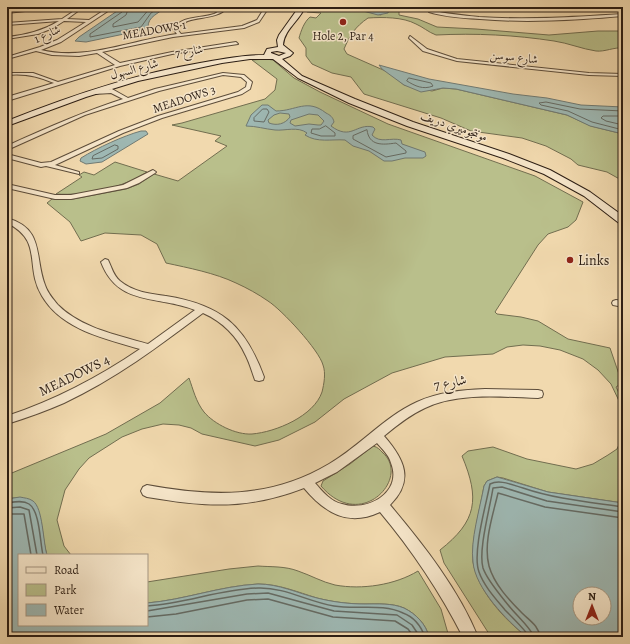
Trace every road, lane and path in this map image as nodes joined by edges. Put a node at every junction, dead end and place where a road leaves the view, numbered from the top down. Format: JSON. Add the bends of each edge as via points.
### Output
{"nodes":[{"id":1,"x":59,"y":7,"type":"edge"},
{"id":2,"x":74,"y":7,"type":"edge"},
{"id":3,"x":112,"y":7,"type":"edge"},
{"id":4,"x":226,"y":7,"type":"edge"},
{"id":5,"x":267,"y":7,"type":"edge"},
{"id":6,"x":294,"y":7,"type":"edge"},
{"id":7,"x":302,"y":7,"type":"edge"},
{"id":8,"x":492,"y":7,"type":"edge"},
{"id":9,"x":567,"y":7,"type":"edge"},
{"id":10,"x":545,"y":8,"type":"junction"},
{"id":11,"x":430,"y":11,"type":"dead end"},
{"id":12,"x":7,"y":12,"type":"edge"},
{"id":13,"x":623,"y":15,"type":"edge"},
{"id":14,"x":63,"y":20,"type":"junction"},
{"id":15,"x":90,"y":20,"type":"junction"},
{"id":16,"x":561,"y":20,"type":"junction"},
{"id":17,"x":7,"y":24,"type":"edge"},
{"id":18,"x":275,"y":33,"type":"dead end"},
{"id":19,"x":180,"y":35,"type":"junction"},
{"id":20,"x":410,"y":37,"type":"dead end"},
{"id":21,"x":7,"y":38,"type":"edge"},
{"id":22,"x":236,"y":43,"type":"dead end"},
{"id":23,"x":36,"y":50,"type":"junction"},
{"id":24,"x":98,"y":51,"type":"junction"},
{"id":25,"x":272,"y":52,"type":"junction"},
{"id":26,"x":286,"y":53,"type":"junction"},
{"id":27,"x":7,"y":58,"type":"edge"},
{"id":28,"x":120,"y":65,"type":"junction"},
{"id":29,"x":7,"y":74,"type":"edge"},
{"id":30,"x":623,"y":75,"type":"edge"},
{"id":31,"x":57,"y":83,"type":"junction"},
{"id":32,"x":123,"y":86,"type":"junction"},
{"id":33,"x":115,"y":92,"type":"junction"},
{"id":34,"x":90,"y":93,"type":"junction"},
{"id":35,"x":134,"y":96,"type":"junction"},
{"id":36,"x":127,"y":98,"type":"junction"},
{"id":37,"x":7,"y":99,"type":"edge"},
{"id":38,"x":7,"y":119,"type":"edge"},
{"id":39,"x":7,"y":124,"type":"edge"},
{"id":40,"x":7,"y":148,"type":"edge"},
{"id":41,"x":7,"y":156,"type":"edge"},
{"id":42,"x":48,"y":165,"type":"junction"},
{"id":43,"x":152,"y":172,"type":"dead end"},
{"id":44,"x":77,"y":173,"type":"dead end"},
{"id":45,"x":7,"y":186,"type":"edge"},
{"id":46,"x":616,"y":204,"type":"dead end"},
{"id":47,"x":7,"y":220,"type":"edge"},
{"id":48,"x":623,"y":221,"type":"edge"},
{"id":49,"x":105,"y":262,"type":"dead end"},
{"id":50,"x":202,"y":309,"type":"junction"},
{"id":51,"x":150,"y":348,"type":"junction"},
{"id":52,"x":259,"y":377,"type":"dead end"},
{"id":53,"x":538,"y":394,"type":"dead end"},
{"id":54,"x":7,"y":420,"type":"edge"},
{"id":55,"x":377,"y":435,"type":"junction"},
{"id":56,"x":307,"y":482,"type":"junction"},
{"id":57,"x":146,"y":491,"type":"dead end"},
{"id":58,"x":382,"y":505,"type":"junction"},
{"id":59,"x":471,"y":637,"type":"edge"}],
"edges":[{"from":1,"to":12,"type":"street"},
{"from":2,"to":14,"type":"street","via":[[76,11]]},
{"from":3,"to":15,"type":"street","name":"شارع 1"},
{"from":4,"to":19,"type":"street","name":"شارع 7","via":[[218,14],[179,23],[175,29]]},
{"from":5,"to":19,"type":"street","name":"MEADOWS 1","via":[[258,21],[247,26]]},
{"from":6,"to":18,"type":"main road","via":[[288,19]]},
{"from":7,"to":26,"type":"main road","via":[[280,39],[280,46]]},
{"from":8,"to":10,"type":"street"},
{"from":9,"to":10,"type":"street"},
{"from":10,"to":16,"type":"street"},
{"from":11,"to":16,"type":"street","via":[[494,19]]},
{"from":13,"to":16,"type":"street"},
{"from":14,"to":15,"type":"street"},
{"from":14,"to":17,"type":"street"},
{"from":14,"to":21,"type":"street","via":[[41,33]]},
{"from":15,"to":23,"type":"street","name":"شارع 1","via":[[59,41]]},
{"from":19,"to":24,"type":"street","name":"MEADOWS 1"},
{"from":20,"to":30,"type":"street","name":"شارع سوسن","via":[[425,50],[457,60]]},
{"from":22,"to":28,"type":"street","name":"شارع 7","via":[[172,53]]},
{"from":23,"to":24,"type":"street","name":"MEADOWS 1","via":[[69,55]]},
{"from":23,"to":27,"type":"street","name":"شارع 1"},
{"from":24,"to":28,"type":"street"},
{"from":25,"to":26,"type":"main road"},
{"from":25,"to":32,"type":"main road","name":"شارع السهول","via":[[257,57],[169,71]]},
{"from":25,"to":38,"type":"main road","name":"شارع السهول","via":[[191,62],[151,72],[83,91]]},
{"from":25,"to":48,"type":"main road","name":"مونتجوميري دريف","via":[[300,77],[352,101],[548,172],[586,194]]},
{"from":26,"to":46,"type":"main road","name":"مونتجوميري دريف","via":[[289,61],[300,71],[335,89],[416,121],[532,160],[576,179]]},
{"from":28,"to":31,"type":"street","name":"شارع 7"},
{"from":29,"to":31,"type":"street","via":[[34,73]]},
{"from":31,"to":37,"type":"street","name":"شارع 7"},
{"from":32,"to":33,"type":"street"},
{"from":32,"to":34,"type":"main road","name":"شارع السهول"},
{"from":32,"to":35,"type":"street","name":"MEADOWS 3"},
{"from":33,"to":34,"type":"street"},
{"from":33,"to":36,"type":"street"},
{"from":34,"to":39,"type":"main road","name":"شارع السهول"},
{"from":35,"to":36,"type":"street","name":"MEADOWS 3"},
{"from":35,"to":42,"type":"street","name":"MEADOWS 3","via":[[223,74],[242,76],[250,82],[248,88],[240,93],[160,117]]},
{"from":36,"to":40,"type":"street","name":"MEADOWS 3","via":[[54,126]]},
{"from":41,"to":42,"type":"street"},
{"from":42,"to":44,"type":"street"},
{"from":43,"to":45,"type":"street","via":[[125,187],[71,197],[55,197]]},
{"from":47,"to":51,"type":"street","name":"MEADOWS 4","via":[[20,226],[32,238],[39,283],[57,308],[90,329]]},
{"from":49,"to":50,"type":"street","via":[[107,273],[122,288]]},
{"from":50,"to":51,"type":"street","name":"MEADOWS 4"},
{"from":50,"to":52,"type":"street","via":[[228,324],[239,335],[247,347]]},
{"from":51,"to":54,"type":"street","name":"MEADOWS 4","via":[[89,386],[51,404]]},
{"from":53,"to":55,"type":"street","name":"شارع 7","via":[[477,393],[447,397],[412,409]]},
{"from":55,"to":56,"type":"street","name":"شارع 7","via":[[346,460]]},
{"from":55,"to":58,"type":"street","via":[[393,454],[399,475],[391,497]]},
{"from":56,"to":57,"type":"street","name":"شارع 7","via":[[243,499],[177,498]]},
{"from":56,"to":58,"type":"street","via":[[327,503],[340,510],[369,511]]},
{"from":58,"to":59,"type":"street","via":[[435,574]]}]}
